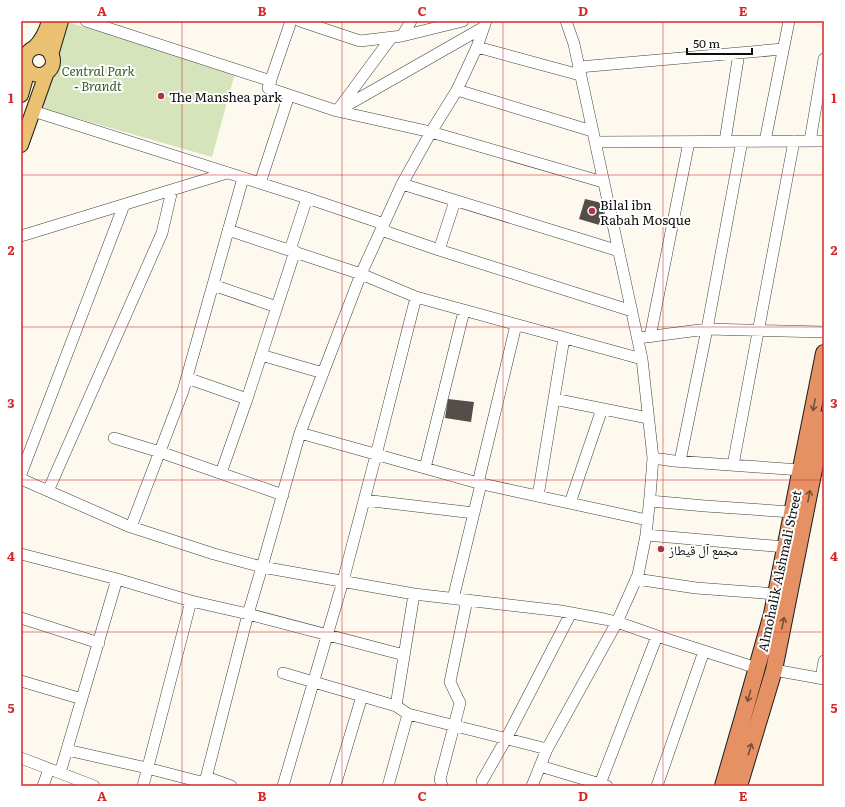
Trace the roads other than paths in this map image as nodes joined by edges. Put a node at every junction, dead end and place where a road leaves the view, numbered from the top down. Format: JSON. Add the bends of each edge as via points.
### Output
{"nodes":[{"id":1,"x":49,"y":21,"type":"edge"},
{"id":2,"x":61,"y":21,"type":"edge"},
{"id":3,"x":86,"y":21,"type":"edge"},
{"id":4,"x":291,"y":21,"type":"edge"},
{"id":5,"x":300,"y":21,"type":"edge"},
{"id":6,"x":411,"y":21,"type":"edge"},
{"id":7,"x":462,"y":21,"type":"edge"},
{"id":8,"x":566,"y":21,"type":"edge"},
{"id":9,"x":789,"y":21,"type":"edge"},
{"id":10,"x":485,"y":24,"type":"edge"},
{"id":11,"x":402,"y":36,"type":"junction"},
{"id":12,"x":390,"y":38,"type":"junction"},
{"id":13,"x":477,"y":48,"type":"junction"},
{"id":14,"x":783,"y":49,"type":"junction"},
{"id":15,"x":739,"y":53,"type":"junction"},
{"id":16,"x":27,"y":54,"type":"edge"},
{"id":17,"x":51,"y":55,"type":"junction"},
{"id":18,"x":824,"y":59,"type":"edge"},
{"id":19,"x":580,"y":71,"type":"junction"},
{"id":20,"x":47,"y":72,"type":"junction"},
{"id":21,"x":271,"y":81,"type":"junction"},
{"id":22,"x":457,"y":90,"type":"junction"},
{"id":23,"x":21,"y":95,"type":"edge"},
{"id":24,"x":290,"y":95,"type":"junction"},
{"id":25,"x":33,"y":111,"type":"junction"},
{"id":26,"x":337,"y":111,"type":"junction"},
{"id":27,"x":592,"y":130,"type":"junction"},
{"id":28,"x":431,"y":132,"type":"junction"},
{"id":29,"x":725,"y":141,"type":"junction"},
{"id":30,"x":742,"y":141,"type":"junction"},
{"id":31,"x":766,"y":141,"type":"junction"},
{"id":32,"x":794,"y":141,"type":"junction"},
{"id":33,"x":810,"y":141,"type":"junction"},
{"id":34,"x":824,"y":141,"type":"edge"},
{"id":35,"x":595,"y":142,"type":"junction"},
{"id":36,"x":689,"y":142,"type":"junction"},
{"id":37,"x":21,"y":145,"type":"edge"},
{"id":38,"x":227,"y":173,"type":"junction"},
{"id":39,"x":243,"y":178,"type":"junction"},
{"id":40,"x":603,"y":182,"type":"junction"},
{"id":41,"x":260,"y":183,"type":"junction"},
{"id":42,"x":402,"y":184,"type":"junction"},
{"id":43,"x":172,"y":190,"type":"junction"},
{"id":44,"x":308,"y":198,"type":"junction"},
{"id":45,"x":455,"y":201,"type":"junction"},
{"id":46,"x":124,"y":205,"type":"junction"},
{"id":47,"x":382,"y":227,"type":"junction"},
{"id":48,"x":228,"y":230,"type":"junction"},
{"id":49,"x":21,"y":236,"type":"edge"},
{"id":50,"x":439,"y":250,"type":"junction"},
{"id":51,"x":292,"y":251,"type":"junction"},
{"id":52,"x":618,"y":251,"type":"junction"},
{"id":53,"x":361,"y":274,"type":"junction"},
{"id":54,"x":213,"y":285,"type":"junction"},
{"id":55,"x":416,"y":297,"type":"junction"},
{"id":56,"x":277,"y":307,"type":"junction"},
{"id":57,"x":464,"y":311,"type":"junction"},
{"id":58,"x":632,"y":311,"type":"junction"},
{"id":59,"x":516,"y":325,"type":"junction"},
{"id":60,"x":707,"y":329,"type":"junction"},
{"id":61,"x":758,"y":330,"type":"junction"},
{"id":62,"x":824,"y":332,"type":"edge"},
{"id":63,"x":650,"y":337,"type":"junction"},
{"id":64,"x":564,"y":338,"type":"junction"},
{"id":65,"x":638,"y":338,"type":"junction"},
{"id":66,"x":824,"y":353,"type":"edge"},
{"id":67,"x":261,"y":355,"type":"junction"},
{"id":68,"x":642,"y":359,"type":"junction"},
{"id":69,"x":322,"y":373,"type":"junction"},
{"id":70,"x":187,"y":378,"type":"junction"},
{"id":71,"x":247,"y":399,"type":"junction"},
{"id":72,"x":554,"y":399,"type":"junction"},
{"id":73,"x":602,"y":409,"type":"junction"},
{"id":74,"x":648,"y":418,"type":"junction"},
{"id":75,"x":824,"y":419,"type":"edge"},
{"id":76,"x":300,"y":433,"type":"junction"},
{"id":77,"x":114,"y":438,"type":"dead end"},
{"id":78,"x":160,"y":452,"type":"junction"},
{"id":79,"x":376,"y":455,"type":"junction"},
{"id":80,"x":652,"y":458,"type":"junction"},
{"id":81,"x":680,"y":461,"type":"junction"},
{"id":82,"x":733,"y":465,"type":"junction"},
{"id":83,"x":425,"y":468,"type":"junction"},
{"id":84,"x":801,"y":470,"type":"junction"},
{"id":85,"x":221,"y":473,"type":"junction"},
{"id":86,"x":21,"y":474,"type":"edge"},
{"id":87,"x":21,"y":479,"type":"edge"},
{"id":88,"x":480,"y":483,"type":"junction"},
{"id":89,"x":48,"y":491,"type":"junction"},
{"id":90,"x":283,"y":495,"type":"junction"},
{"id":91,"x":538,"y":496,"type":"junction"},
{"id":92,"x":364,"y":500,"type":"junction"},
{"id":93,"x":650,"y":501,"type":"junction"},
{"id":94,"x":570,"y":503,"type":"junction"},
{"id":95,"x":792,"y":512,"type":"junction"},
{"id":96,"x":474,"y":513,"type":"junction"},
{"id":97,"x":648,"y":520,"type":"junction"},
{"id":98,"x":131,"y":527,"type":"junction"},
{"id":99,"x":646,"y":535,"type":"junction"},
{"id":100,"x":785,"y":547,"type":"junction"},
{"id":101,"x":21,"y":554,"type":"edge"},
{"id":102,"x":262,"y":566,"type":"junction"},
{"id":103,"x":117,"y":579,"type":"junction"},
{"id":104,"x":636,"y":579,"type":"junction"},
{"id":105,"x":342,"y":581,"type":"junction"},
{"id":106,"x":414,"y":594,"type":"junction"},
{"id":107,"x":776,"y":594,"type":"junction"},
{"id":108,"x":453,"y":599,"type":"junction"},
{"id":109,"x":467,"y":600,"type":"junction"},
{"id":110,"x":191,"y":601,"type":"junction"},
{"id":111,"x":571,"y":613,"type":"junction"},
{"id":112,"x":248,"y":614,"type":"junction"},
{"id":113,"x":21,"y":618,"type":"edge"},
{"id":114,"x":616,"y":622,"type":"junction"},
{"id":115,"x":327,"y":635,"type":"junction"},
{"id":116,"x":657,"y":636,"type":"junction"},
{"id":117,"x":98,"y":643,"type":"junction"},
{"id":118,"x":704,"y":651,"type":"junction"},
{"id":119,"x":404,"y":656,"type":"junction"},
{"id":120,"x":824,"y":661,"type":"edge"},
{"id":121,"x":765,"y":669,"type":"junction"},
{"id":122,"x":283,"y":673,"type":"dead end"},
{"id":123,"x":822,"y":679,"type":"edge"},
{"id":124,"x":21,"y":681,"type":"edge"},
{"id":125,"x":314,"y":681,"type":"junction"},
{"id":126,"x":362,"y":696,"type":"junction"},
{"id":127,"x":82,"y":699,"type":"junction"},
{"id":128,"x":396,"y":706,"type":"junction"},
{"id":129,"x":408,"y":714,"type":"junction"},
{"id":130,"x":455,"y":726,"type":"junction"},
{"id":131,"x":506,"y":739,"type":"junction"},
{"id":132,"x":548,"y":749,"type":"junction"},
{"id":133,"x":67,"y":750,"type":"junction"},
{"id":134,"x":21,"y":758,"type":"edge"},
{"id":135,"x":540,"y":766,"type":"junction"},
{"id":136,"x":147,"y":768,"type":"junction"},
{"id":137,"x":49,"y":769,"type":"junction"},
{"id":138,"x":60,"y":773,"type":"junction"},
{"id":139,"x":482,"y":781,"type":"dead end"},
{"id":140,"x":205,"y":782,"type":"edge"},
{"id":141,"x":604,"y":785,"type":"edge"},
{"id":142,"x":44,"y":786,"type":"edge"},
{"id":143,"x":94,"y":786,"type":"edge"},
{"id":144,"x":143,"y":786,"type":"edge"},
{"id":145,"x":231,"y":786,"type":"edge"},
{"id":146,"x":283,"y":786,"type":"edge"},
{"id":147,"x":335,"y":786,"type":"edge"},
{"id":148,"x":388,"y":786,"type":"edge"},
{"id":149,"x":442,"y":786,"type":"edge"},
{"id":150,"x":532,"y":786,"type":"edge"},
{"id":151,"x":657,"y":786,"type":"edge"},
{"id":152,"x":723,"y":786,"type":"edge"},
{"id":153,"x":739,"y":786,"type":"edge"}],
"edges":[{"from":1,"to":16,"type":"main road","via":[[47,31]]},
{"from":2,"to":17,"type":"main road"},
{"from":3,"to":21,"type":"street"},
{"from":4,"to":21,"type":"street"},
{"from":5,"to":12,"type":"street","via":[[360,42]]},
{"from":6,"to":11,"type":"street"},
{"from":7,"to":11,"type":"street"},
{"from":8,"to":19,"type":"street"},
{"from":9,"to":14,"type":"street"},
{"from":10,"to":13,"type":"street"},
{"from":10,"to":26,"type":"street"},
{"from":11,"to":12,"type":"street"},
{"from":12,"to":26,"type":"street"},
{"from":13,"to":19,"type":"street"},
{"from":13,"to":22,"type":"street"},
{"from":14,"to":15,"type":"street"},
{"from":14,"to":31,"type":"street"},
{"from":15,"to":19,"type":"street"},
{"from":15,"to":29,"type":"street"},
{"from":16,"to":17,"type":"main road","via":[[38,47],[46,49]]},
{"from":16,"to":20,"type":"main road","via":[[32,73],[39,75]]},
{"from":16,"to":23,"type":"main road"},
{"from":17,"to":20,"type":"main road","via":[[52,64]]},
{"from":18,"to":33,"type":"street"},
{"from":19,"to":27,"type":"street"},
{"from":20,"to":25,"type":"main road"},
{"from":21,"to":24,"type":"street","via":[[268,88]]},
{"from":22,"to":27,"type":"street"},
{"from":22,"to":28,"type":"street"},
{"from":24,"to":26,"type":"street"},
{"from":24,"to":41,"type":"street"},
{"from":25,"to":37,"type":"main road"},
{"from":25,"to":38,"type":"street"},
{"from":26,"to":28,"type":"street"},
{"from":27,"to":35,"type":"street"},
{"from":28,"to":40,"type":"street"},
{"from":28,"to":42,"type":"street"},
{"from":29,"to":30,"type":"street"},
{"from":29,"to":36,"type":"street"},
{"from":30,"to":31,"type":"street"},
{"from":30,"to":60,"type":"street"},
{"from":31,"to":32,"type":"street"},
{"from":32,"to":33,"type":"street"},
{"from":32,"to":61,"type":"street"},
{"from":33,"to":34,"type":"street"},
{"from":35,"to":36,"type":"street"},
{"from":35,"to":40,"type":"street"},
{"from":36,"to":63,"type":"street"},
{"from":38,"to":39,"type":"street"},
{"from":38,"to":43,"type":"street"},
{"from":39,"to":41,"type":"street"},
{"from":39,"to":48,"type":"street"},
{"from":40,"to":52,"type":"street"},
{"from":41,"to":44,"type":"street"},
{"from":42,"to":45,"type":"street"},
{"from":42,"to":47,"type":"street"},
{"from":43,"to":46,"type":"street"},
{"from":43,"to":89,"type":"street","via":[[162,233]]},
{"from":44,"to":47,"type":"street"},
{"from":44,"to":51,"type":"street"},
{"from":45,"to":50,"type":"street"},
{"from":45,"to":52,"type":"street"},
{"from":46,"to":49,"type":"street"},
{"from":46,"to":86,"type":"street"},
{"from":47,"to":50,"type":"street"},
{"from":47,"to":53,"type":"street"},
{"from":48,"to":51,"type":"street"},
{"from":48,"to":54,"type":"street"},
{"from":50,"to":58,"type":"street"},
{"from":51,"to":53,"type":"street"},
{"from":51,"to":56,"type":"street"},
{"from":52,"to":58,"type":"street"},
{"from":53,"to":55,"type":"street"},
{"from":53,"to":69,"type":"street"},
{"from":54,"to":56,"type":"street"},
{"from":54,"to":70,"type":"street"},
{"from":55,"to":57,"type":"street"},
{"from":55,"to":79,"type":"street"},
{"from":56,"to":67,"type":"street"},
{"from":57,"to":59,"type":"street"},
{"from":57,"to":83,"type":"street"},
{"from":58,"to":65,"type":"street"},
{"from":59,"to":64,"type":"street"},
{"from":59,"to":88,"type":"street"},
{"from":60,"to":61,"type":"street"},
{"from":60,"to":63,"type":"street"},
{"from":60,"to":81,"type":"street"},
{"from":61,"to":62,"type":"street"},
{"from":61,"to":82,"type":"street"},
{"from":63,"to":65,"type":"street"},
{"from":64,"to":68,"type":"street"},
{"from":64,"to":72,"type":"street"},
{"from":65,"to":68,"type":"street"},
{"from":66,"to":84,"type":"highway","name":"Almohalik Alshmali Street","one_way":true},
{"from":67,"to":69,"type":"street"},
{"from":67,"to":71,"type":"street"},
{"from":68,"to":74,"type":"street"},
{"from":69,"to":76,"type":"street"},
{"from":70,"to":71,"type":"street"},
{"from":70,"to":78,"type":"street"},
{"from":71,"to":85,"type":"street"},
{"from":72,"to":73,"type":"street"},
{"from":72,"to":91,"type":"street"},
{"from":73,"to":74,"type":"street"},
{"from":73,"to":94,"type":"street"},
{"from":74,"to":80,"type":"street"},
{"from":121,"to":75,"type":"highway","name":"Almohalik Alshmali Street","one_way":true},
{"from":76,"to":79,"type":"street"},
{"from":76,"to":90,"type":"street"},
{"from":77,"to":78,"type":"street"},
{"from":78,"to":85,"type":"street"},
{"from":78,"to":98,"type":"street"},
{"from":79,"to":83,"type":"street"},
{"from":79,"to":92,"type":"street"},
{"from":80,"to":81,"type":"street"},
{"from":80,"to":93,"type":"street"},
{"from":81,"to":82,"type":"street"},
{"from":82,"to":84,"type":"street"},
{"from":83,"to":88,"type":"street"},
{"from":84,"to":95,"type":"highway","name":"Almohalik Alshmali Street"},
{"from":85,"to":90,"type":"street"},
{"from":87,"to":89,"type":"street"},
{"from":88,"to":91,"type":"street"},
{"from":88,"to":96,"type":"street"},
{"from":89,"to":98,"type":"street"},
{"from":90,"to":102,"type":"street"},
{"from":91,"to":94,"type":"street"},
{"from":92,"to":96,"type":"street"},
{"from":92,"to":105,"type":"street"},
{"from":93,"to":95,"type":"street"},
{"from":93,"to":97,"type":"street"},
{"from":94,"to":97,"type":"street"},
{"from":95,"to":100,"type":"highway","name":"Almohalik Alshmali Street"},
{"from":96,"to":108,"type":"street"},
{"from":97,"to":99,"type":"street"},
{"from":98,"to":102,"type":"street","via":[[214,554]]},
{"from":99,"to":100,"type":"street"},
{"from":99,"to":104,"type":"street"},
{"from":100,"to":107,"type":"highway","name":"Almohalik Alshmali Street"},
{"from":101,"to":103,"type":"street"},
{"from":102,"to":105,"type":"street"},
{"from":102,"to":112,"type":"street"},
{"from":103,"to":110,"type":"street"},
{"from":103,"to":117,"type":"street"},
{"from":104,"to":107,"type":"street","via":[[696,588]]},
{"from":104,"to":114,"type":"street"},
{"from":105,"to":106,"type":"street"},
{"from":105,"to":115,"type":"street"},
{"from":106,"to":108,"type":"street"},
{"from":106,"to":119,"type":"street"},
{"from":107,"to":121,"type":"highway","name":"Almohalik Alshmali Street"},
{"from":108,"to":109,"type":"street"},
{"from":109,"to":111,"type":"street"},
{"from":109,"to":130,"type":"street","via":[[450,682],[460,703]]},
{"from":110,"to":112,"type":"street"},
{"from":110,"to":136,"type":"street"},
{"from":111,"to":114,"type":"street"},
{"from":111,"to":131,"type":"street"},
{"from":112,"to":115,"type":"street"},
{"from":112,"to":140,"type":"street"},
{"from":113,"to":117,"type":"street"},
{"from":114,"to":116,"type":"street"},
{"from":114,"to":132,"type":"street"},
{"from":115,"to":119,"type":"street"},
{"from":115,"to":125,"type":"street"},
{"from":116,"to":118,"type":"street"},
{"from":116,"to":141,"type":"street"},
{"from":117,"to":127,"type":"street"},
{"from":118,"to":121,"type":"street"},
{"from":118,"to":151,"type":"street"},
{"from":119,"to":128,"type":"street"},
{"from":120,"to":123,"type":"street"},
{"from":121,"to":123,"type":"street"},
{"from":121,"to":152,"type":"highway","name":"Almohalik Alshmali Street","one_way":true},
{"from":153,"to":121,"type":"highway","name":"Almohalik Alshmali Street","one_way":true},
{"from":122,"to":125,"type":"street"},
{"from":124,"to":127,"type":"street"},
{"from":125,"to":126,"type":"street"},
{"from":125,"to":146,"type":"street"},
{"from":126,"to":128,"type":"street"},
{"from":126,"to":147,"type":"street"},
{"from":127,"to":133,"type":"street"},
{"from":128,"to":129,"type":"street"},
{"from":129,"to":130,"type":"street"},
{"from":129,"to":148,"type":"street"},
{"from":130,"to":131,"type":"street"},
{"from":130,"to":149,"type":"street","via":[[440,779]]},
{"from":131,"to":132,"type":"street"},
{"from":131,"to":139,"type":"street"},
{"from":132,"to":135,"type":"street"},
{"from":133,"to":136,"type":"street"},
{"from":133,"to":138,"type":"street"},
{"from":134,"to":137,"type":"street"},
{"from":135,"to":141,"type":"street"},
{"from":135,"to":150,"type":"street"},
{"from":136,"to":140,"type":"street"},
{"from":136,"to":144,"type":"street"},
{"from":137,"to":138,"type":"street"},
{"from":137,"to":142,"type":"street"},
{"from":138,"to":143,"type":"street"},
{"from":140,"to":145,"type":"street"}]}
